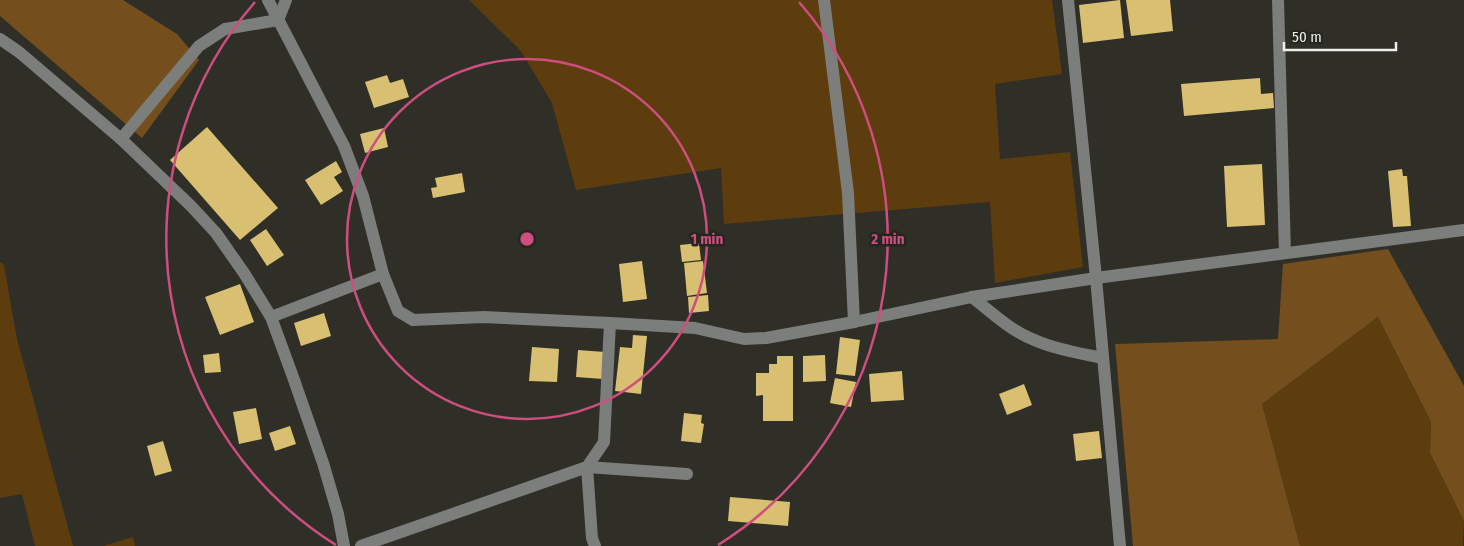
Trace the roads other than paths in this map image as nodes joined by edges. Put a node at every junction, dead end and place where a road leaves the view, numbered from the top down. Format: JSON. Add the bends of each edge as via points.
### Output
{"nodes":[{"id":1,"x":268,"y":0,"type":"edge"},
{"id":2,"x":286,"y":0,"type":"edge"},
{"id":3,"x":824,"y":0,"type":"edge"},
{"id":4,"x":1068,"y":0,"type":"edge"},
{"id":5,"x":1278,"y":0,"type":"edge"},
{"id":6,"x":278,"y":20,"type":"junction"},
{"id":7,"x":0,"y":39,"type":"edge"},
{"id":8,"x":121,"y":139,"type":"junction"},
{"id":9,"x":1464,"y":230,"type":"edge"},
{"id":10,"x":1285,"y":254,"type":"junction"},
{"id":11,"x":383,"y":274,"type":"junction"},
{"id":12,"x":1096,"y":278,"type":"junction"},
{"id":13,"x":972,"y":297,"type":"junction"},
{"id":14,"x":270,"y":317,"type":"junction"},
{"id":15,"x":854,"y":322,"type":"junction"},
{"id":16,"x":610,"y":323,"type":"junction"},
{"id":17,"x":1102,"y":358,"type":"junction"},
{"id":18,"x":587,"y":467,"type":"junction"},
{"id":19,"x":688,"y":474,"type":"dead end"},
{"id":20,"x":344,"y":546,"type":"edge"},
{"id":21,"x":361,"y":546,"type":"edge"},
{"id":22,"x":595,"y":546,"type":"edge"},
{"id":23,"x":1120,"y":546,"type":"edge"}],
"edges":[{"from":1,"to":6,"type":"street"},
{"from":2,"to":6,"type":"street"},
{"from":3,"to":15,"type":"street","via":[[848,193]]},
{"from":4,"to":12,"type":"street"},
{"from":5,"to":10,"type":"street"},
{"from":6,"to":8,"type":"street","via":[[225,29],[199,46]]},
{"from":6,"to":11,"type":"street","via":[[344,146],[363,196]]},
{"from":7,"to":8,"type":"street"},
{"from":8,"to":14,"type":"street","via":[[216,233]]},
{"from":9,"to":10,"type":"street"},
{"from":10,"to":12,"type":"street"},
{"from":11,"to":14,"type":"street"},
{"from":11,"to":16,"type":"street","via":[[398,311],[413,320],[484,317]]},
{"from":12,"to":13,"type":"street"},
{"from":12,"to":17,"type":"street"},
{"from":13,"to":15,"type":"street"},
{"from":13,"to":17,"type":"street","via":[[1030,339]]},
{"from":14,"to":20,"type":"street","via":[[323,463]]},
{"from":15,"to":16,"type":"street","via":[[744,339],[695,328]]},
{"from":16,"to":18,"type":"street","via":[[604,442]]},
{"from":17,"to":23,"type":"street"},
{"from":18,"to":19,"type":"street"},
{"from":18,"to":21,"type":"street"},
{"from":18,"to":22,"type":"street"}]}
